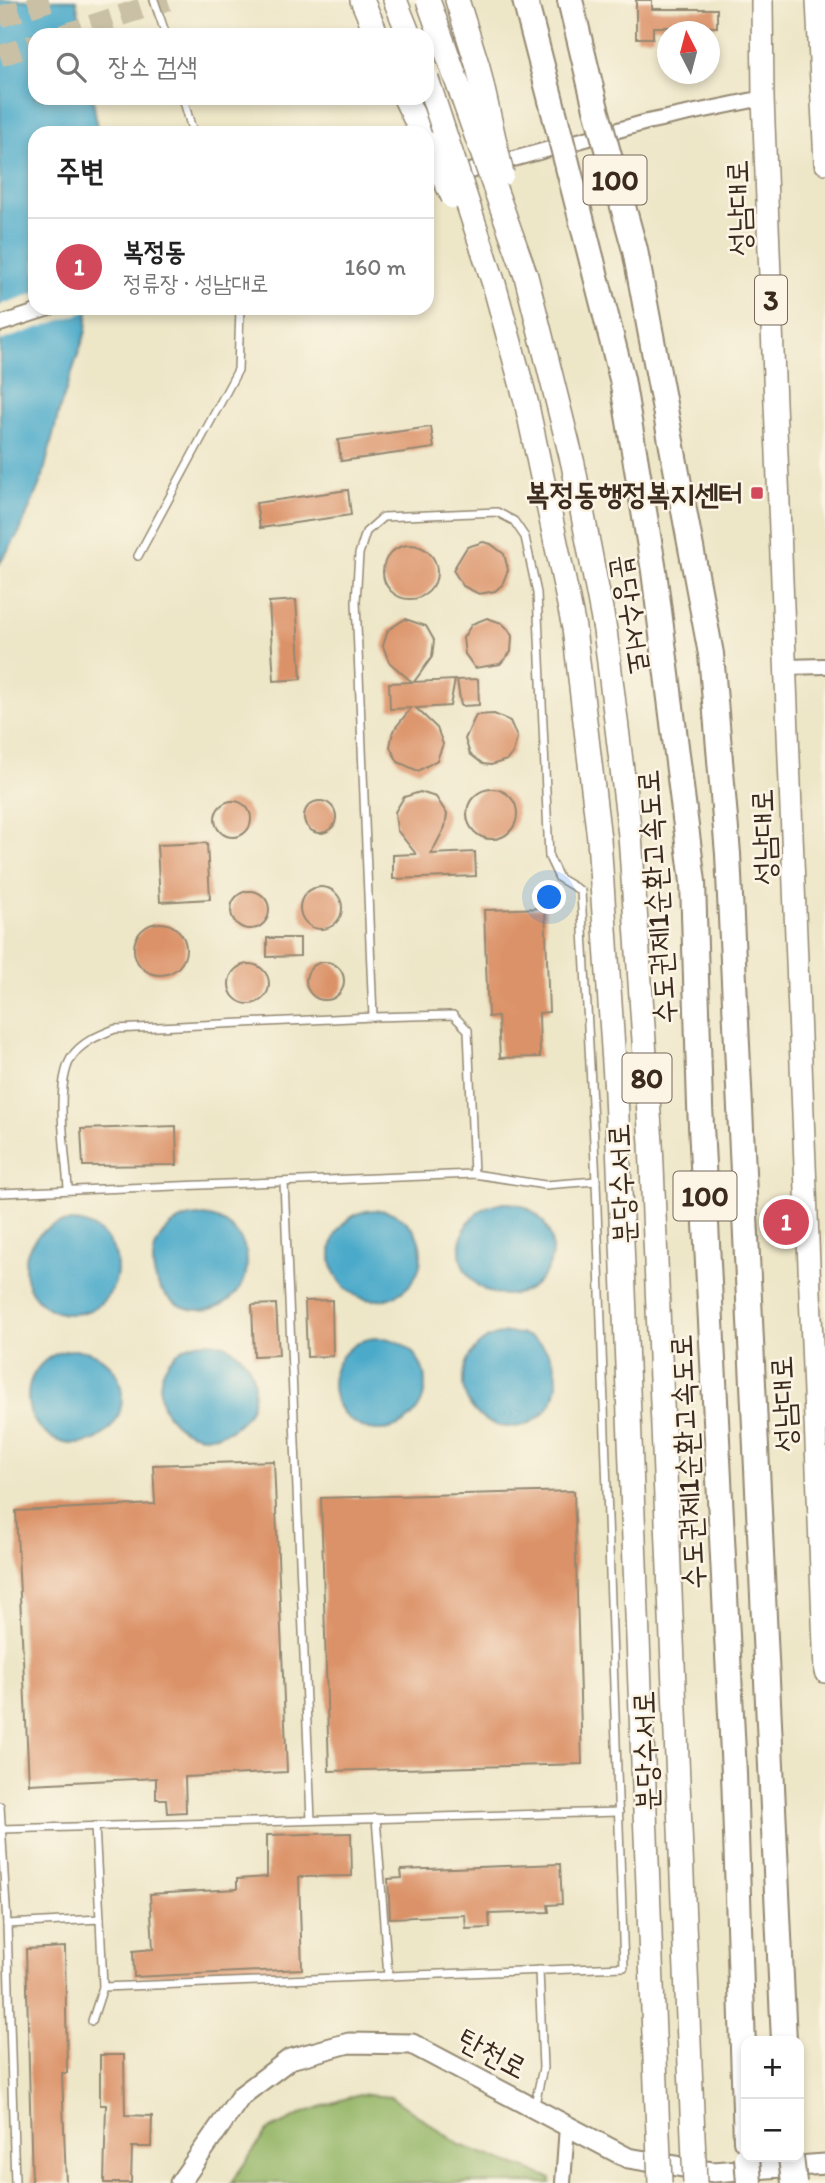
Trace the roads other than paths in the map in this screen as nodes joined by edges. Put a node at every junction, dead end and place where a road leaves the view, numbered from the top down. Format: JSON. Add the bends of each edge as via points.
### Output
{"nodes":[{"id":1,"x":154,"y":0,"type":"edge"},
{"id":2,"x":362,"y":0,"type":"edge"},
{"id":3,"x":395,"y":0,"type":"edge"},
{"id":4,"x":428,"y":0,"type":"edge"},
{"id":5,"x":457,"y":0,"type":"edge"},
{"id":6,"x":525,"y":0,"type":"edge"},
{"id":7,"x":570,"y":0,"type":"edge"},
{"id":8,"x":762,"y":0,"type":"edge"},
{"id":9,"x":817,"y":0,"type":"edge"},
{"id":10,"x":164,"y":28,"type":"edge"},
{"id":11,"x":374,"y":28,"type":"edge"},
{"id":12,"x":406,"y":28,"type":"edge"},
{"id":13,"x":763,"y":98,"type":"junction"},
{"id":14,"x":434,"y":100,"type":"edge"},
{"id":15,"x":185,"y":105,"type":"edge"},
{"id":16,"x":408,"y":105,"type":"edge"},
{"id":17,"x":824,"y":122,"type":"edge"},
{"id":18,"x":190,"y":126,"type":"edge"},
{"id":19,"x":419,"y":126,"type":"edge"},
{"id":20,"x":434,"y":158,"type":"edge"},
{"id":21,"x":825,"y":163,"type":"edge"},
{"id":22,"x":434,"y":181,"type":"edge"},
{"id":23,"x":526,"y":276,"type":"junction"},
{"id":24,"x":494,"y":284,"type":"junction"},
{"id":25,"x":28,"y":315,"type":"edge"},
{"id":26,"x":240,"y":315,"type":"edge"},
{"id":27,"x":0,"y":324,"type":"edge"},
{"id":28,"x":138,"y":556,"type":"dead end"},
{"id":29,"x":825,"y":666,"type":"edge"},
{"id":30,"x":786,"y":667,"type":"junction"},
{"id":31,"x":373,"y":1017,"type":"junction"},
{"id":32,"x":474,"y":1174,"type":"junction"},
{"id":33,"x":596,"y":1181,"type":"junction"},
{"id":34,"x":284,"y":1182,"type":"junction"},
{"id":35,"x":68,"y":1188,"type":"junction"},
{"id":36,"x":0,"y":1193,"type":"edge"},
{"id":37,"x":825,"y":1672,"type":"edge"},
{"id":38,"x":0,"y":1806,"type":"edge"},
{"id":39,"x":619,"y":1812,"type":"junction"},
{"id":40,"x":376,"y":1818,"type":"junction"},
{"id":41,"x":311,"y":1820,"type":"junction"},
{"id":42,"x":95,"y":1826,"type":"junction"},
{"id":43,"x":1,"y":1829,"type":"edge"},
{"id":44,"x":1,"y":1849,"type":"edge"},
{"id":45,"x":100,"y":1919,"type":"junction"},
{"id":46,"x":7,"y":1924,"type":"junction"},
{"id":47,"x":539,"y":1970,"type":"junction"},
{"id":48,"x":388,"y":1976,"type":"junction"},
{"id":49,"x":103,"y":1987,"type":"junction"},
{"id":50,"x":92,"y":2021,"type":"dead end"},
{"id":51,"x":784,"y":2036,"type":"edge"},
{"id":52,"x":745,"y":2099,"type":"edge"},
{"id":53,"x":534,"y":2108,"type":"junction"},
{"id":54,"x":567,"y":2126,"type":"junction"},
{"id":55,"x":747,"y":2162,"type":"edge"},
{"id":56,"x":792,"y":2162,"type":"edge"},
{"id":57,"x":825,"y":2164,"type":"edge"},
{"id":58,"x":15,"y":2183,"type":"edge"},
{"id":59,"x":180,"y":2183,"type":"edge"},
{"id":60,"x":563,"y":2183,"type":"edge"},
{"id":61,"x":660,"y":2183,"type":"edge"},
{"id":62,"x":695,"y":2183,"type":"edge"},
{"id":63,"x":749,"y":2183,"type":"edge"},
{"id":64,"x":794,"y":2183,"type":"edge"}],
"edges":[{"from":1,"to":10,"type":"lane"},
{"from":2,"to":11,"type":"highway"},
{"from":3,"to":12,"type":"highway"},
{"from":4,"to":23,"type":"highway","name":"분당수서로","number":"80","bridge":true},
{"from":5,"to":23,"type":"highway","bridge":true,"via":[[478,67]]},
{"from":6,"to":52,"type":"highway","name":"수도권제1순환고속도로","number":"100","bridge":true,"via":[[622,379],[654,571],[693,882]]},
{"from":7,"to":51,"type":"highway","number":"100","bridge":true,"via":[[635,250],[710,654],[728,854]]},
{"from":8,"to":13,"type":"main road","name":"성남대로","number":"3"},
{"from":9,"to":17,"type":"main road"},
{"from":13,"to":22,"type":"street","via":[[647,122]]},
{"from":13,"to":30,"type":"main road","name":"성남대로","number":"3"},
{"from":14,"to":24,"type":"highway","name":"분당수서로","number":"80","bridge":true},
{"from":15,"to":18,"type":"lane"},
{"from":16,"to":19,"type":"highway"},
{"from":17,"to":21,"type":"main road"},
{"from":20,"to":24,"type":"highway","bridge":true},
{"from":23,"to":62,"type":"highway","name":"분당수서로","number":"80","bridge":true,"via":[[573,464],[605,630],[630,835],[651,1143]]},
{"from":24,"to":61,"type":"highway","name":"분당수서로","number":"80","bridge":true,"via":[[526,401],[574,628],[598,839],[616,1093]]},
{"from":25,"to":27,"type":"street"},
{"from":26,"to":28,"type":"lane","via":[[238,370]]},
{"from":29,"to":30,"type":"street"},
{"from":30,"to":37,"type":"main road","name":"성남대로","number":"3"},
{"from":31,"to":32,"type":"lane","via":[[453,1015],[468,1030]]},
{"from":31,"to":33,"type":"lane","via":[[356,601],[359,554],[366,532],[383,517],[497,512],[514,522],[524,537],[537,593],[549,856],[559,878],[581,891]]},
{"from":31,"to":35,"type":"lane","via":[[115,1029],[92,1038],[71,1058],[62,1090]]},
{"from":32,"to":33,"type":"lane","via":[[545,1185]]},
{"from":32,"to":34,"type":"lane"},
{"from":33,"to":39,"type":"lane"},
{"from":34,"to":35,"type":"lane"},
{"from":34,"to":41,"type":"lane"},
{"from":35,"to":36,"type":"lane"},
{"from":38,"to":43,"type":"lane"},
{"from":39,"to":40,"type":"lane"},
{"from":39,"to":47,"type":"lane","via":[[624,1967]]},
{"from":40,"to":41,"type":"lane"},
{"from":40,"to":48,"type":"lane"},
{"from":41,"to":42,"type":"lane"},
{"from":42,"to":43,"type":"lane"},
{"from":42,"to":45,"type":"lane"},
{"from":43,"to":44,"type":"lane"},
{"from":44,"to":46,"type":"lane"},
{"from":45,"to":46,"type":"lane"},
{"from":45,"to":49,"type":"lane"},
{"from":46,"to":58,"type":"lane"},
{"from":47,"to":48,"type":"lane"},
{"from":47,"to":53,"type":"lane","via":[[543,2068]]},
{"from":48,"to":49,"type":"lane"},
{"from":49,"to":50,"type":"lane"},
{"from":53,"to":54,"type":"main road","name":"탄천로"},
{"from":53,"to":59,"type":"main road","name":"탄천로","via":[[412,2044],[349,2043],[290,2059],[241,2096]]},
{"from":54,"to":57,"type":"main road","name":"탄천로","via":[[628,2158],[713,2172]]},
{"from":54,"to":60,"type":"street"},
{"from":55,"to":63,"type":"highway","bridge":true},
{"from":56,"to":64,"type":"highway","bridge":true}]}
